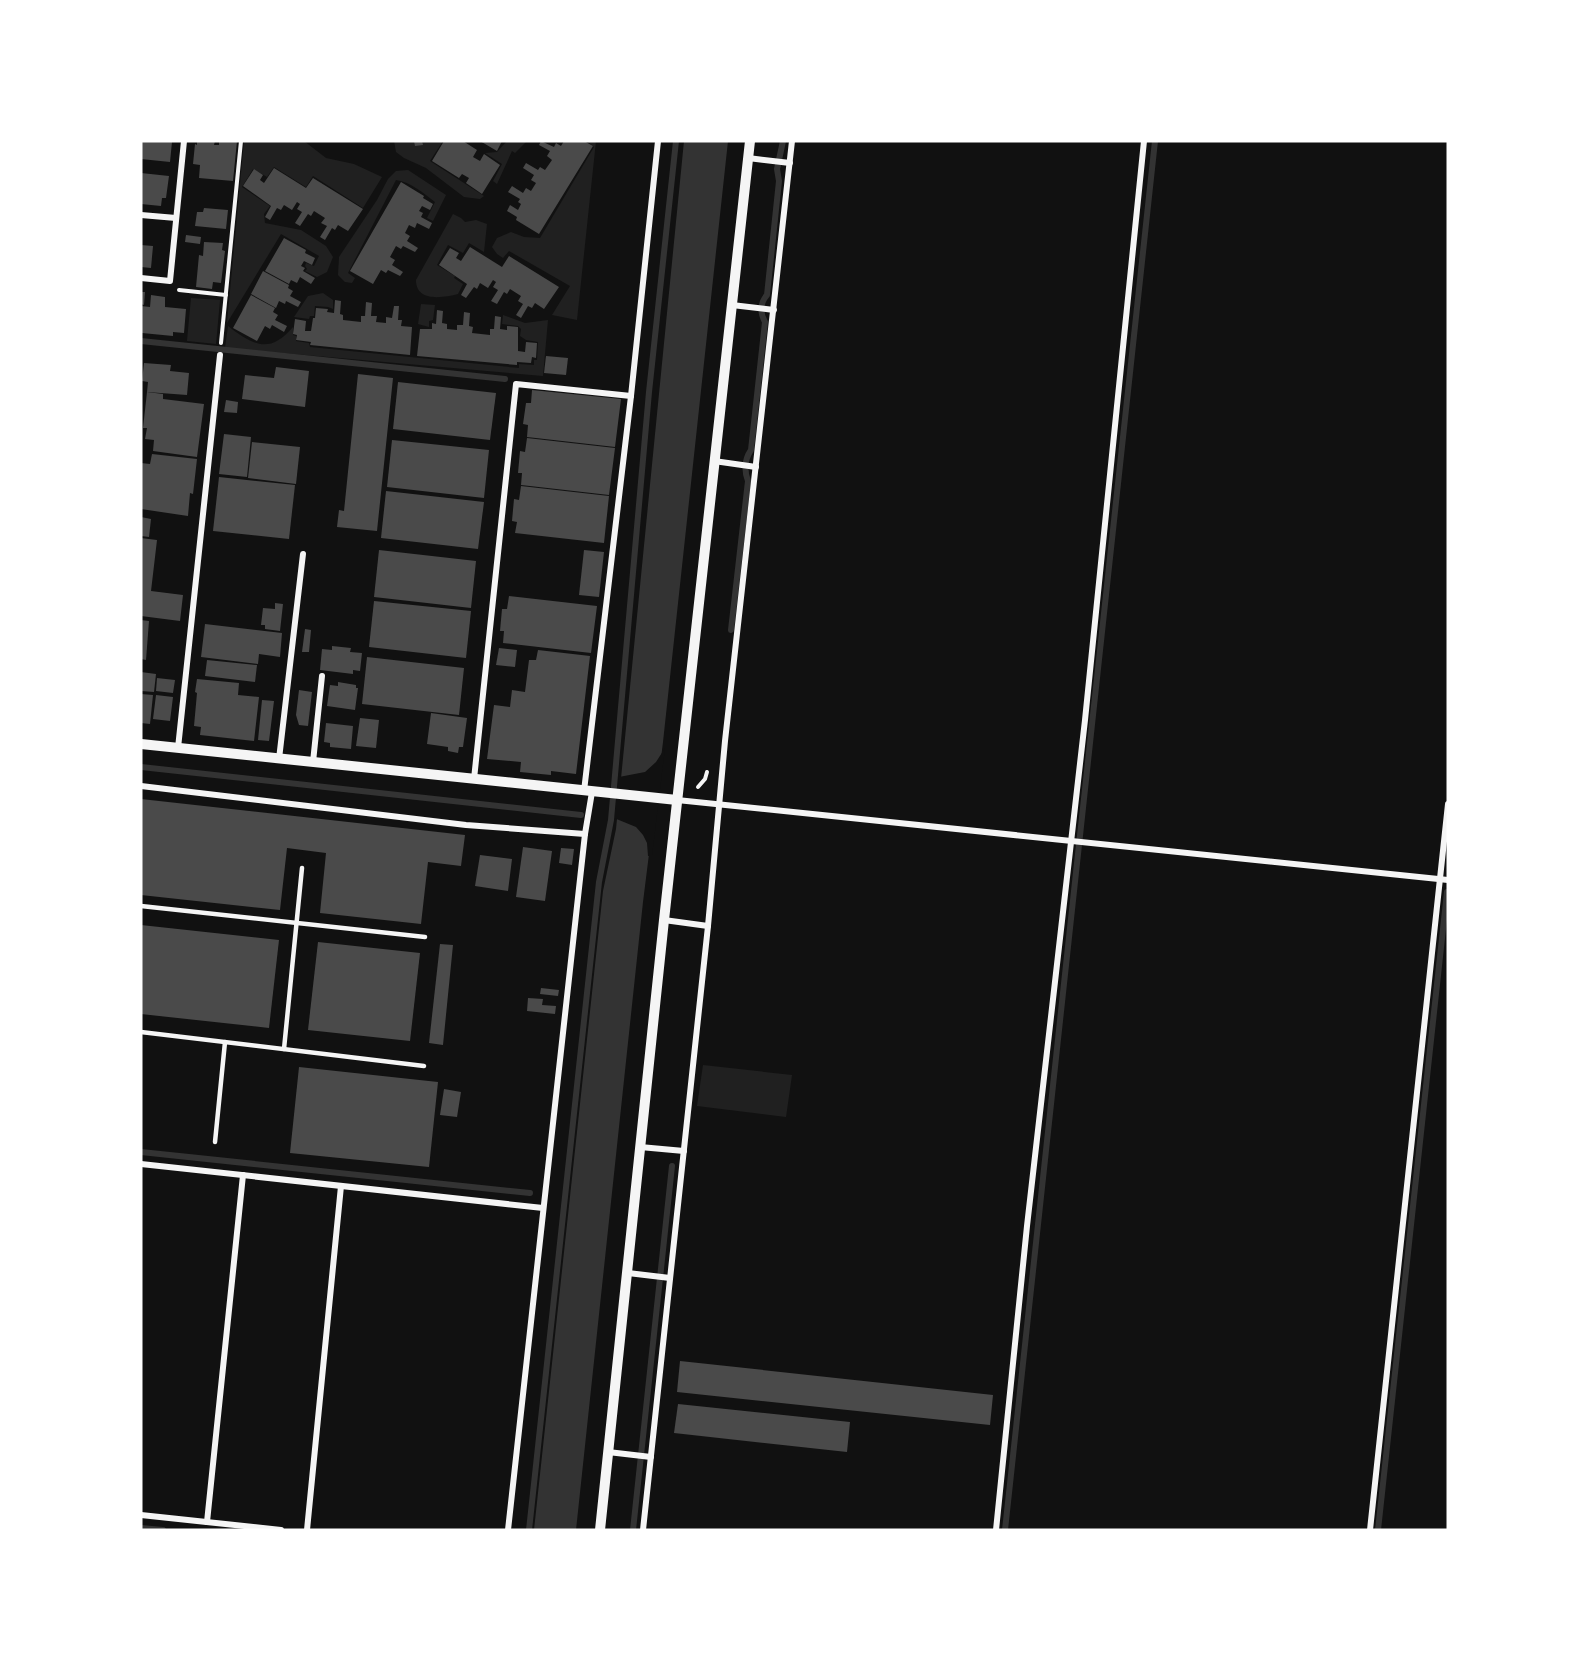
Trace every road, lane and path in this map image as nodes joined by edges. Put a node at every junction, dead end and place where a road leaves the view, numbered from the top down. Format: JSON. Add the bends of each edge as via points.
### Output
{"nodes":[{"id":1,"x":184,"y":141,"type":"edge"},
{"id":2,"x":241,"y":141,"type":"edge"},
{"id":3,"x":658,"y":141,"type":"edge"},
{"id":4,"x":750,"y":141,"type":"edge"},
{"id":5,"x":792,"y":141,"type":"edge"},
{"id":6,"x":1144,"y":141,"type":"edge"},
{"id":7,"x":748,"y":158,"type":"junction"},
{"id":8,"x":786,"y":162,"type":"junction"},
{"id":9,"x":141,"y":215,"type":"edge"},
{"id":10,"x":176,"y":218,"type":"junction"},
{"id":11,"x":141,"y":278,"type":"edge"},
{"id":12,"x":170,"y":281,"type":"junction"},
{"id":13,"x":226,"y":295,"type":"junction"},
{"id":14,"x":732,"y":305,"type":"junction"},
{"id":15,"x":770,"y":309,"type":"junction"},
{"id":16,"x":221,"y":345,"type":"dead end"},
{"id":17,"x":220,"y":355,"type":"dead end"},
{"id":18,"x":631,"y":396,"type":"junction"},
{"id":19,"x":713,"y":461,"type":"junction"},
{"id":20,"x":756,"y":467,"type":"junction"},
{"id":21,"x":303,"y":554,"type":"dead end"},
{"id":22,"x":322,"y":676,"type":"dead end"},
{"id":23,"x":141,"y":744,"type":"edge"},
{"id":24,"x":178,"y":748,"type":"junction"},
{"id":25,"x":279,"y":759,"type":"junction"},
{"id":26,"x":313,"y":763,"type":"junction"},
{"id":27,"x":474,"y":780,"type":"junction"},
{"id":28,"x":141,"y":786,"type":"edge"},
{"id":29,"x":588,"y":792,"type":"junction"},
{"id":30,"x":677,"y":800,"type":"junction"},
{"id":31,"x":720,"y":804,"type":"junction"},
{"id":32,"x":1448,"y":804,"type":"edge"},
{"id":33,"x":585,"y":834,"type":"junction"},
{"id":34,"x":1078,"y":841,"type":"junction"},
{"id":35,"x":302,"y":868,"type":"dead end"},
{"id":36,"x":1440,"y":879,"type":"junction"},
{"id":37,"x":1448,"y":880,"type":"edge"},
{"id":38,"x":141,"y":906,"type":"edge"},
{"id":39,"x":664,"y":920,"type":"junction"},
{"id":40,"x":297,"y":923,"type":"junction"},
{"id":41,"x":708,"y":926,"type":"junction"},
{"id":42,"x":425,"y":937,"type":"dead end"},
{"id":43,"x":141,"y":1032,"type":"edge"},
{"id":44,"x":225,"y":1042,"type":"junction"},
{"id":45,"x":284,"y":1049,"type":"junction"},
{"id":46,"x":424,"y":1066,"type":"dead end"},
{"id":47,"x":215,"y":1142,"type":"dead end"},
{"id":48,"x":640,"y":1147,"type":"junction"},
{"id":49,"x":684,"y":1151,"type":"junction"},
{"id":50,"x":141,"y":1164,"type":"edge"},
{"id":51,"x":243,"y":1175,"type":"junction"},
{"id":52,"x":341,"y":1186,"type":"junction"},
{"id":53,"x":543,"y":1208,"type":"junction"},
{"id":54,"x":628,"y":1273,"type":"junction"},
{"id":55,"x":668,"y":1278,"type":"junction"},
{"id":56,"x":608,"y":1452,"type":"junction"},
{"id":57,"x":648,"y":1457,"type":"junction"},
{"id":58,"x":141,"y":1515,"type":"edge"},
{"id":59,"x":207,"y":1522,"type":"junction"},
{"id":60,"x":281,"y":1530,"type":"edge"},
{"id":61,"x":307,"y":1530,"type":"edge"},
{"id":62,"x":508,"y":1530,"type":"edge"},
{"id":63,"x":600,"y":1530,"type":"edge"},
{"id":64,"x":644,"y":1530,"type":"edge"},
{"id":65,"x":996,"y":1530,"type":"edge"},
{"id":66,"x":1370,"y":1530,"type":"edge"}],
"edges":[{"from":1,"to":10,"type":"street"},
{"from":2,"to":13,"type":"path"},
{"from":3,"to":18,"type":"street"},
{"from":4,"to":7,"type":"street"},
{"from":5,"to":8,"type":"street"},
{"from":6,"to":34,"type":"street"},
{"from":7,"to":8,"type":"street"},
{"from":7,"to":14,"type":"street"},
{"from":8,"to":15,"type":"street"},
{"from":9,"to":10,"type":"street"},
{"from":10,"to":12,"type":"street"},
{"from":11,"to":12,"type":"street"},
{"from":12,"to":13,"type":"path","via":[[178,290]]},
{"from":13,"to":16,"type":"path"},
{"from":14,"to":15,"type":"street"},
{"from":14,"to":19,"type":"street"},
{"from":15,"to":20,"type":"street"},
{"from":17,"to":24,"type":"street"},
{"from":18,"to":27,"type":"street","via":[[516,384]]},
{"from":18,"to":29,"type":"street"},
{"from":19,"to":20,"type":"street"},
{"from":19,"to":30,"type":"street"},
{"from":20,"to":31,"type":"street"},
{"from":21,"to":25,"type":"street"},
{"from":22,"to":26,"type":"street"},
{"from":23,"to":24,"type":"street"},
{"from":24,"to":25,"type":"street"},
{"from":25,"to":26,"type":"street"},
{"from":26,"to":27,"type":"street"},
{"from":27,"to":29,"type":"street"},
{"from":28,"to":33,"type":"street","via":[[466,825]]},
{"from":29,"to":30,"type":"street"},
{"from":29,"to":33,"type":"street"},
{"from":30,"to":31,"type":"street"},
{"from":30,"to":39,"type":"street"},
{"from":31,"to":34,"type":"street"},
{"from":31,"to":41,"type":"street"},
{"from":32,"to":36,"type":"street"},
{"from":33,"to":53,"type":"street"},
{"from":34,"to":36,"type":"street"},
{"from":34,"to":65,"type":"street","via":[[1027,1226]]},
{"from":35,"to":40,"type":"lane"},
{"from":36,"to":37,"type":"street"},
{"from":36,"to":66,"type":"street"},
{"from":38,"to":40,"type":"lane"},
{"from":39,"to":41,"type":"street"},
{"from":39,"to":48,"type":"street"},
{"from":40,"to":42,"type":"lane"},
{"from":40,"to":45,"type":"lane"},
{"from":41,"to":49,"type":"street"},
{"from":43,"to":44,"type":"lane"},
{"from":44,"to":45,"type":"lane"},
{"from":44,"to":47,"type":"lane"},
{"from":45,"to":46,"type":"lane"},
{"from":48,"to":49,"type":"street"},
{"from":48,"to":54,"type":"street"},
{"from":49,"to":55,"type":"street"},
{"from":50,"to":51,"type":"street"},
{"from":51,"to":52,"type":"street"},
{"from":51,"to":59,"type":"street"},
{"from":52,"to":53,"type":"street"},
{"from":52,"to":61,"type":"street"},
{"from":53,"to":62,"type":"street"},
{"from":54,"to":55,"type":"street"},
{"from":54,"to":56,"type":"street"},
{"from":55,"to":57,"type":"street"},
{"from":56,"to":57,"type":"street"},
{"from":56,"to":63,"type":"street"},
{"from":57,"to":64,"type":"street"},
{"from":58,"to":59,"type":"street"},
{"from":59,"to":60,"type":"street"}]}
